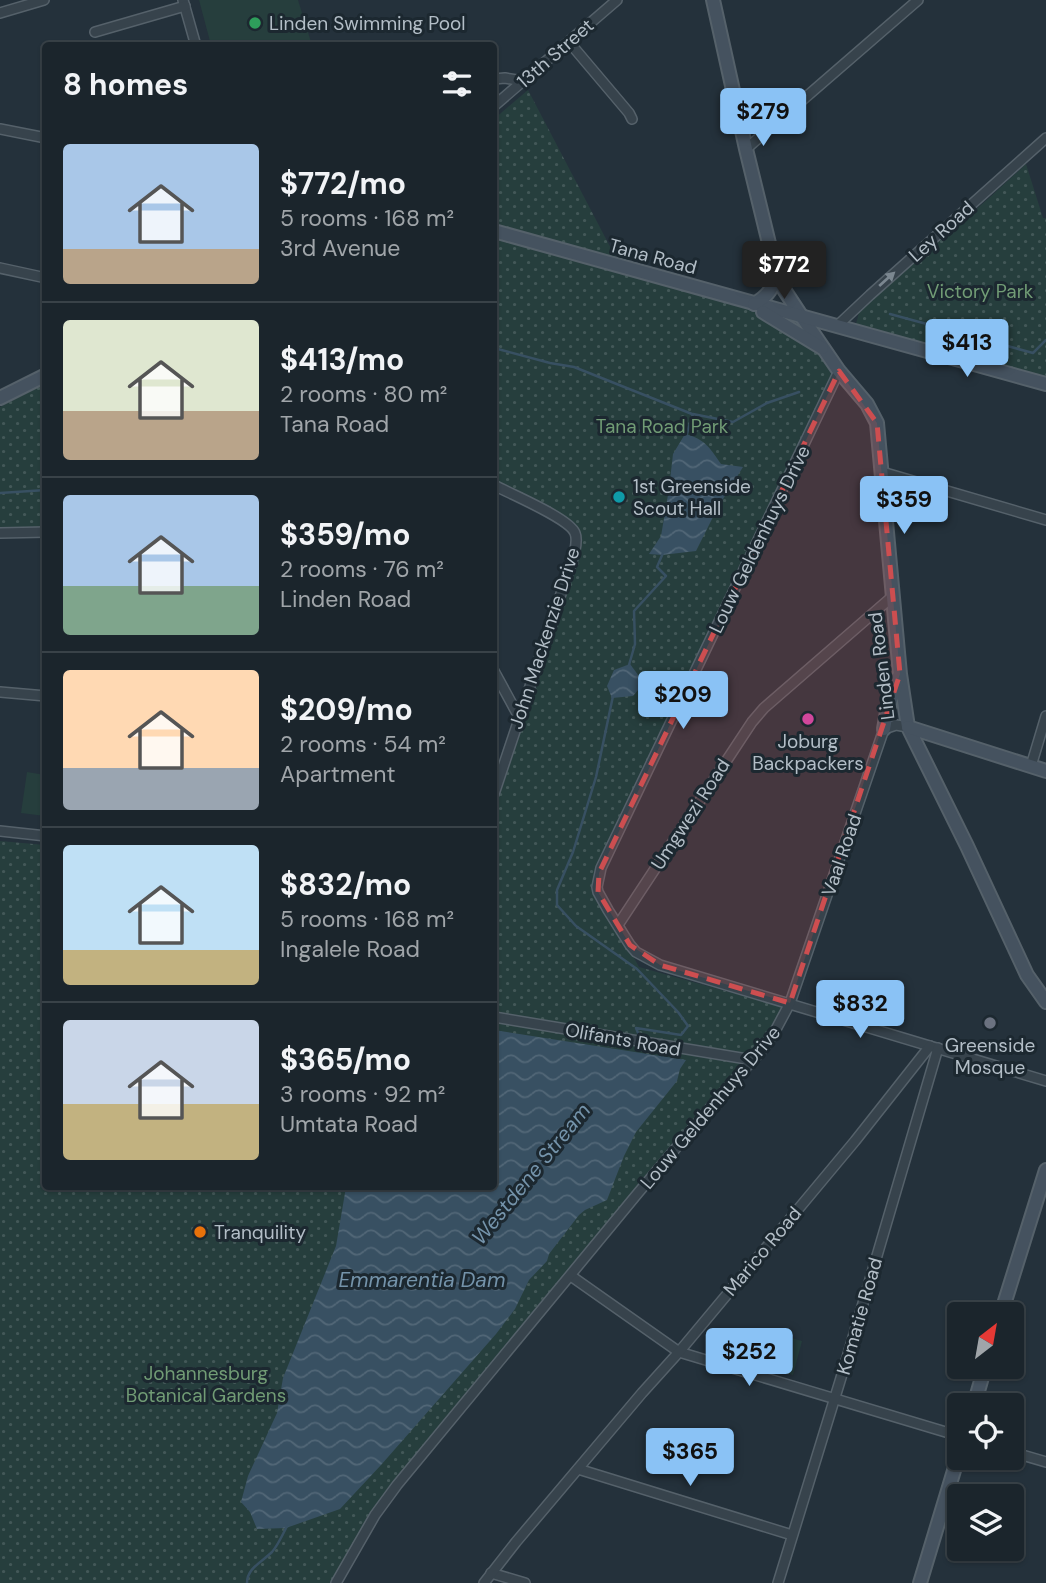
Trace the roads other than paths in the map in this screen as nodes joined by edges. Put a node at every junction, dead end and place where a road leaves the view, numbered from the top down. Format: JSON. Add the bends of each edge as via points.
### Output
{"nodes":[{"id":1,"x":44,"y":0,"type":"edge"},
{"id":2,"x":617,"y":0,"type":"edge"},
{"id":3,"x":713,"y":0,"type":"edge"},
{"id":4,"x":918,"y":0,"type":"edge"},
{"id":5,"x":184,"y":3,"type":"edge"},
{"id":6,"x":0,"y":13,"type":"edge"},
{"id":7,"x":95,"y":32,"type":"dead end"},
{"id":8,"x":195,"y":42,"type":"edge"},
{"id":9,"x":569,"y":42,"type":"junction"},
{"id":10,"x":497,"y":79,"type":"edge"},
{"id":11,"x":523,"y":81,"type":"junction"},
{"id":12,"x":497,"y":103,"type":"edge"},
{"id":13,"x":632,"y":119,"type":"dead end"},
{"id":14,"x":0,"y":129,"type":"edge"},
{"id":15,"x":42,"y":137,"type":"edge"},
{"id":16,"x":1046,"y":138,"type":"edge"},
{"id":17,"x":746,"y":149,"type":"junction"},
{"id":18,"x":497,"y":232,"type":"edge"},
{"id":19,"x":0,"y":268,"type":"edge"},
{"id":20,"x":776,"y":272,"type":"junction"},
{"id":21,"x":42,"y":277,"type":"edge"},
{"id":22,"x":751,"y":304,"type":"junction"},
{"id":23,"x":802,"y":317,"type":"junction"},
{"id":24,"x":836,"y":326,"type":"junction"},
{"id":25,"x":824,"y":348,"type":"junction"},
{"id":26,"x":839,"y":371,"type":"junction"},
{"id":27,"x":42,"y":377,"type":"edge"},
{"id":28,"x":1046,"y":384,"type":"edge"},
{"id":29,"x":0,"y":398,"type":"edge"},
{"id":30,"x":882,"y":472,"type":"junction"},
{"id":31,"x":497,"y":487,"type":"edge"},
{"id":32,"x":1046,"y":520,"type":"edge"},
{"id":33,"x":42,"y":532,"type":"edge"},
{"id":34,"x":0,"y":533,"type":"edge"},
{"id":35,"x":892,"y":596,"type":"junction"},
{"id":36,"x":900,"y":674,"type":"junction"},
{"id":37,"x":497,"y":677,"type":"edge"},
{"id":38,"x":0,"y":692,"type":"edge"},
{"id":39,"x":42,"y":696,"type":"edge"},
{"id":40,"x":1046,"y":716,"type":"edge"},
{"id":41,"x":519,"y":717,"type":"junction"},
{"id":42,"x":908,"y":727,"type":"junction"},
{"id":43,"x":884,"y":729,"type":"junction"},
{"id":44,"x":1031,"y":766,"type":"junction"},
{"id":45,"x":1046,"y":771,"type":"edge"},
{"id":46,"x":497,"y":785,"type":"edge"},
{"id":47,"x":0,"y":831,"type":"edge"},
{"id":48,"x":42,"y":836,"type":"edge"},
{"id":49,"x":618,"y":925,"type":"junction"},
{"id":50,"x":1046,"y":1002,"type":"edge"},
{"id":51,"x":790,"y":1003,"type":"junction"},
{"id":52,"x":497,"y":1018,"type":"edge"},
{"id":53,"x":934,"y":1047,"type":"junction"},
{"id":54,"x":723,"y":1056,"type":"junction"},
{"id":55,"x":753,"y":1060,"type":"junction"},
{"id":56,"x":736,"y":1079,"type":"junction"},
{"id":57,"x":1046,"y":1081,"type":"edge"},
{"id":58,"x":1046,"y":1170,"type":"edge"},
{"id":59,"x":570,"y":1276,"type":"junction"},
{"id":60,"x":1005,"y":1302,"type":"edge"},
{"id":61,"x":679,"y":1352,"type":"junction"},
{"id":62,"x":835,"y":1398,"type":"junction"},
{"id":63,"x":947,"y":1432,"type":"edge"},
{"id":64,"x":1024,"y":1456,"type":"edge"},
{"id":65,"x":1046,"y":1462,"type":"edge"},
{"id":66,"x":579,"y":1469,"type":"junction"},
{"id":67,"x":954,"y":1470,"type":"edge"},
{"id":68,"x":792,"y":1535,"type":"junction"},
{"id":69,"x":491,"y":1573,"type":"junction"},
{"id":70,"x":336,"y":1583,"type":"edge"},
{"id":71,"x":484,"y":1583,"type":"edge"},
{"id":72,"x":525,"y":1583,"type":"edge"},
{"id":73,"x":778,"y":1583,"type":"edge"},
{"id":74,"x":920,"y":1583,"type":"edge"}],
"edges":[{"from":1,"to":6,"type":"street"},
{"from":2,"to":9,"type":"street","name":"13th Street"},
{"from":3,"to":17,"type":"main road","name":"Linden Road"},
{"from":4,"to":17,"type":"street"},
{"from":5,"to":7,"type":"street"},
{"from":5,"to":8,"type":"street"},
{"from":9,"to":11,"type":"street","name":"13th Street"},
{"from":9,"to":13,"type":"street"},
{"from":10,"to":11,"type":"street"},
{"from":11,"to":12,"type":"street","name":"13th Street"},
{"from":14,"to":15,"type":"street"},
{"from":24,"to":16,"type":"street","name":"Ley Road","one_way":true},
{"from":17,"to":20,"type":"main road","name":"Linden Road"},
{"from":18,"to":22,"type":"main road","name":"Tana Road"},
{"from":19,"to":21,"type":"street"},
{"from":20,"to":22,"type":"main road","via":[[769,292]]},
{"from":20,"to":23,"type":"main road","name":"Linden Road"},
{"from":22,"to":23,"type":"main road","name":"Tana Road"},
{"from":22,"to":25,"type":"main road"},
{"from":23,"to":24,"type":"main road","name":"Tana Road"},
{"from":23,"to":25,"type":"main road","name":"Linden Road"},
{"from":24,"to":25,"type":"main road","via":[[825,333]]},
{"from":24,"to":28,"type":"main road","name":"Tana Road"},
{"from":25,"to":26,"type":"main road","name":"Linden Road"},
{"from":26,"to":30,"type":"main road","name":"Linden Road","via":[[875,418]]},
{"from":26,"to":49,"type":"street","name":"Louw Geldenhuys Drive","via":[[599,873],[598,892]]},
{"from":27,"to":29,"type":"main road"},
{"from":30,"to":32,"type":"street"},
{"from":30,"to":35,"type":"main road","name":"Linden Road"},
{"from":31,"to":41,"type":"street","name":"John Mackenzie Drive","via":[[561,519],[576,536],[574,555]]},
{"from":33,"to":34,"type":"street"},
{"from":35,"to":36,"type":"main road","name":"Linden Road"},
{"from":35,"to":49,"type":"street","name":"Umgwezi Road","via":[[752,722]]},
{"from":36,"to":42,"type":"main road","name":"Linden Road"},
{"from":36,"to":43,"type":"main road"},
{"from":37,"to":41,"type":"street"},
{"from":38,"to":39,"type":"street"},
{"from":40,"to":44,"type":"street"},
{"from":41,"to":46,"type":"street","name":"John Mackenzie Drive"},
{"from":42,"to":43,"type":"street"},
{"from":42,"to":44,"type":"main road"},
{"from":42,"to":50,"type":"main road","name":"Linden Road","via":[[1027,975]]},
{"from":43,"to":51,"type":"street","name":"Vaal Road"},
{"from":44,"to":45,"type":"main road"},
{"from":47,"to":48,"type":"street"},
{"from":49,"to":51,"type":"street","name":"Louw Geldenhuys Drive","via":[[630,945],[660,965]]},
{"from":51,"to":53,"type":"street"},
{"from":51,"to":55,"type":"street","name":"Louw Geldenhuys Drive"},
{"from":52,"to":54,"type":"street","name":"Olifants Road"},
{"from":53,"to":57,"type":"street"},
{"from":53,"to":61,"type":"street","name":"Marico Road"},
{"from":53,"to":62,"type":"street","name":"Komatie Road"},
{"from":54,"to":55,"type":"street","name":"Olifants Road"},
{"from":54,"to":56,"type":"street"},
{"from":55,"to":56,"type":"street","name":"Louw Geldenhuys Drive"},
{"from":56,"to":59,"type":"street","name":"Louw Geldenhuys Drive"},
{"from":58,"to":60,"type":"main road"},
{"from":59,"to":61,"type":"street"},
{"from":59,"to":70,"type":"street","name":"Louw Geldenhuys Drive","via":[[385,1500]]},
{"from":61,"to":62,"type":"street"},
{"from":61,"to":66,"type":"street","name":"Marico Road"},
{"from":62,"to":63,"type":"street"},
{"from":62,"to":68,"type":"street","name":"Komatie Road"},
{"from":64,"to":65,"type":"street"},
{"from":66,"to":68,"type":"street"},
{"from":66,"to":69,"type":"street","name":"Marico Road"},
{"from":67,"to":74,"type":"main road"},
{"from":68,"to":73,"type":"street","name":"Komatie Road"},
{"from":69,"to":71,"type":"street","name":"Marico Road"},
{"from":69,"to":72,"type":"street"}]}
